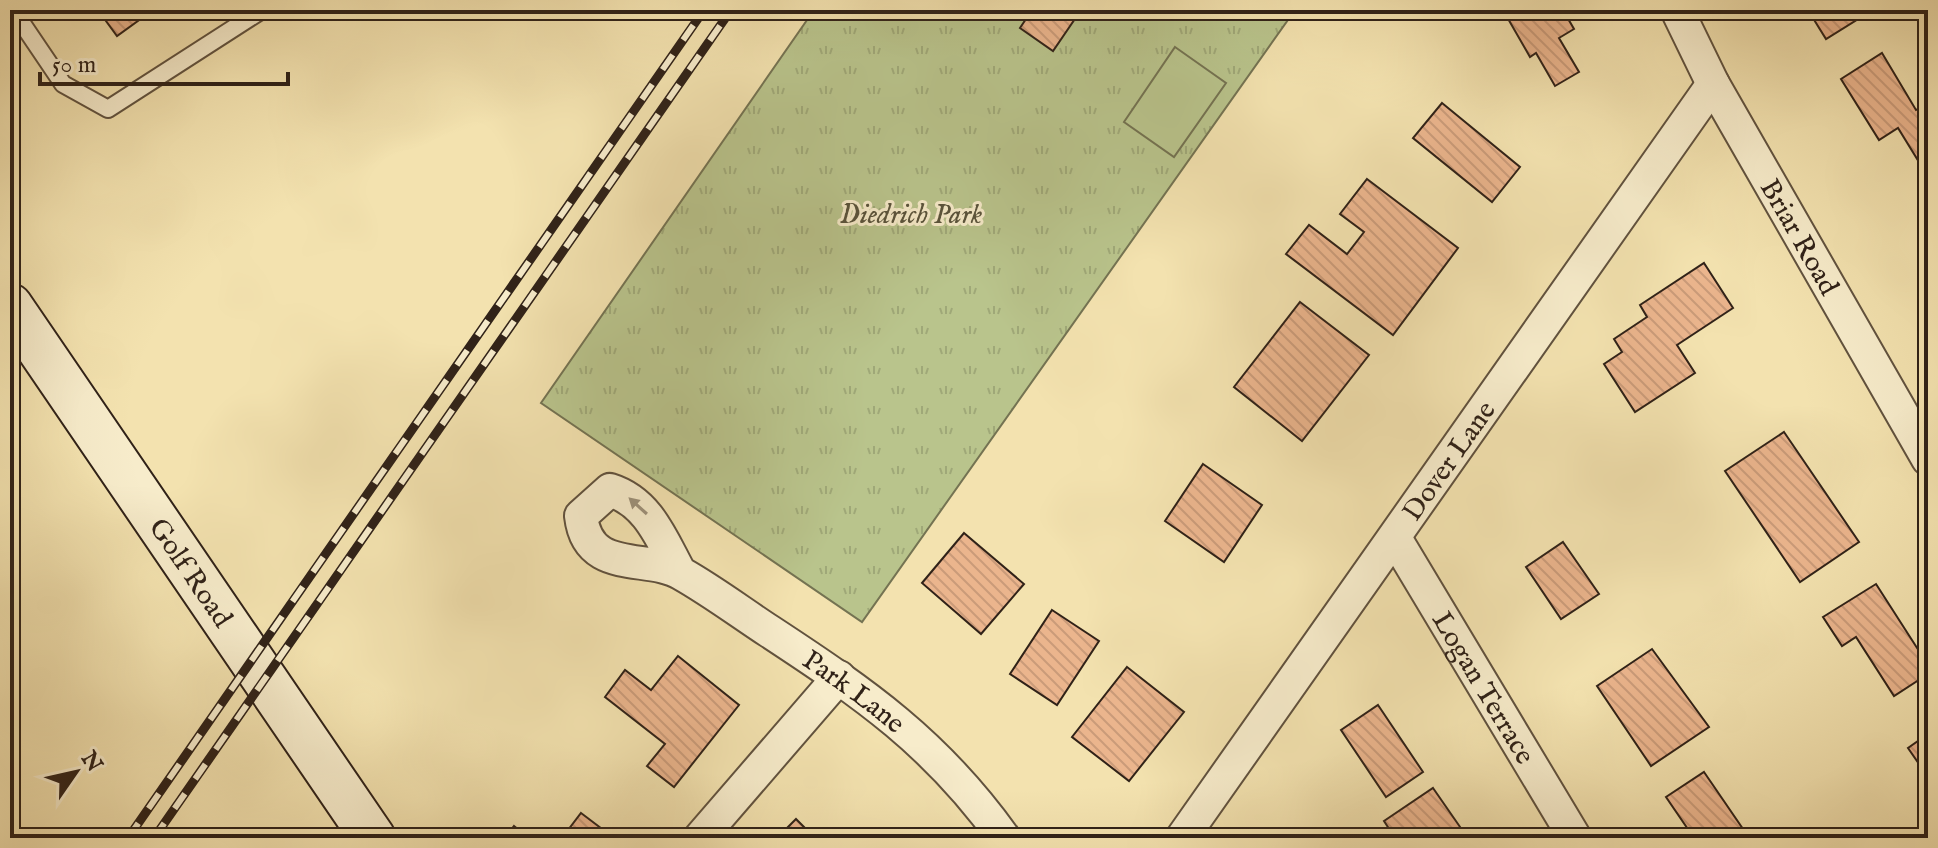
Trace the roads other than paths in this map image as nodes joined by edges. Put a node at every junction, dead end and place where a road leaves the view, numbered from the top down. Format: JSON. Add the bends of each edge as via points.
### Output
{"nodes":[{"id":1,"x":13,"y":10,"type":"edge"},
{"id":2,"x":262,"y":10,"type":"edge"},
{"id":3,"x":1677,"y":10,"type":"edge"},
{"id":4,"x":1713,"y":84,"type":"junction"},
{"id":5,"x":10,"y":306,"type":"edge"},
{"id":6,"x":1928,"y":459,"type":"edge"},
{"id":7,"x":1395,"y":538,"type":"junction"},
{"id":8,"x":679,"y":571,"type":"dead end"},
{"id":9,"x":839,"y":677,"type":"junction"},
{"id":10,"x":373,"y":838,"type":"edge"},
{"id":11,"x":700,"y":838,"type":"edge"},
{"id":12,"x":1004,"y":838,"type":"edge"},
{"id":13,"x":1182,"y":838,"type":"edge"},
{"id":14,"x":1575,"y":838,"type":"edge"}],
"edges":[{"from":1,"to":2,"type":"lane","via":[[63,84],[108,109]]},
{"from":3,"to":4,"type":"street","name":"Briar Road"},
{"from":4,"to":6,"type":"street","name":"Briar Road"},
{"from":4,"to":7,"type":"street","name":"Dover Lane"},
{"from":5,"to":10,"type":"main road","name":"Golf Road"},
{"from":7,"to":13,"type":"street","name":"Dover Lane"},
{"from":7,"to":14,"type":"street","name":"Logan Terrace"},
{"from":8,"to":9,"type":"street","name":"Park Lane"},
{"from":9,"to":11,"type":"street"},
{"from":9,"to":12,"type":"street","name":"Park Lane","via":[[934,752]]}]}
